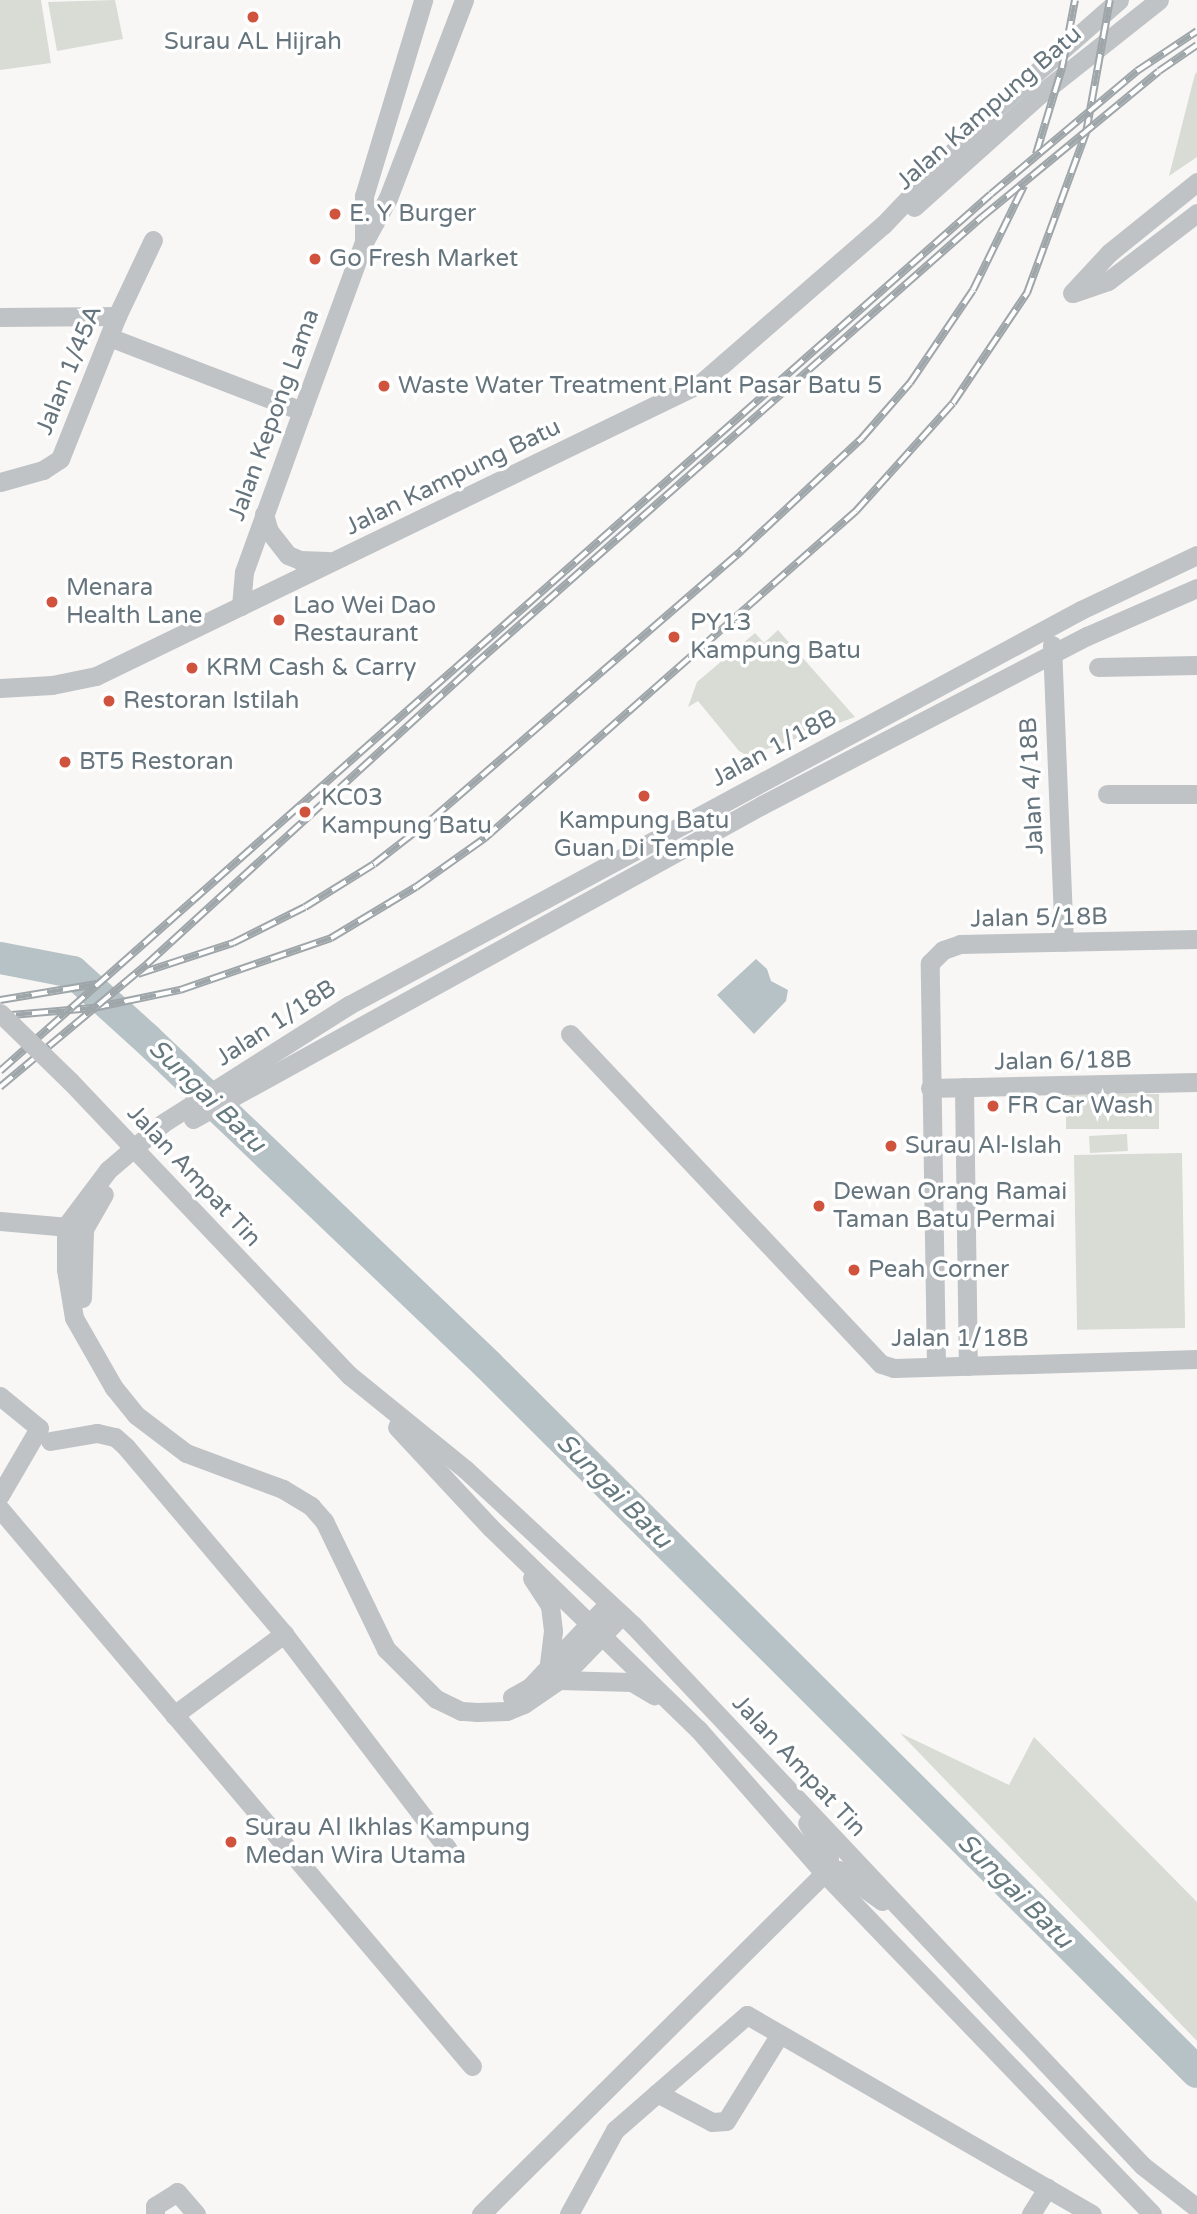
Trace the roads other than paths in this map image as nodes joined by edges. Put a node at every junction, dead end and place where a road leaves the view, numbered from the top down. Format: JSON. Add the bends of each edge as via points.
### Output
{"nodes":[{"id":1,"x":423,"y":0,"type":"edge"},
{"id":2,"x":464,"y":0,"type":"edge"},
{"id":3,"x":1119,"y":0,"type":"edge"},
{"id":4,"x":1159,"y":0,"type":"edge"},
{"id":5,"x":1197,"y":182,"type":"edge"},
{"id":6,"x":1197,"y":213,"type":"edge"},
{"id":7,"x":883,"y":225,"type":"junction"},
{"id":8,"x":1144,"y":225,"type":"junction"},
{"id":9,"x":153,"y":240,"type":"dead end"},
{"id":10,"x":364,"y":242,"type":"junction"},
{"id":11,"x":1158,"y":243,"type":"junction"},
{"id":12,"x":117,"y":316,"type":"junction"},
{"id":13,"x":0,"y":317,"type":"edge"},
{"id":14,"x":109,"y":337,"type":"junction"},
{"id":15,"x":302,"y":411,"type":"junction"},
{"id":16,"x":0,"y":482,"type":"edge"},
{"id":17,"x":264,"y":514,"type":"junction"},
{"id":18,"x":1197,"y":555,"type":"edge"},
{"id":19,"x":336,"y":561,"type":"junction"},
{"id":20,"x":1197,"y":588,"type":"edge"},
{"id":21,"x":241,"y":606,"type":"junction"},
{"id":22,"x":1053,"y":628,"type":"junction"},
{"id":23,"x":1052,"y":655,"type":"junction"},
{"id":24,"x":1197,"y":665,"type":"edge"},
{"id":25,"x":1098,"y":667,"type":"dead end"},
{"id":26,"x":0,"y":688,"type":"edge"},
{"id":27,"x":1107,"y":794,"type":"dead end"},
{"id":28,"x":1197,"y":794,"type":"edge"},
{"id":29,"x":1197,"y":939,"type":"edge"},
{"id":30,"x":1064,"y":942,"type":"junction"},
{"id":31,"x":340,"y":1010,"type":"junction"},
{"id":32,"x":0,"y":1013,"type":"edge"},
{"id":33,"x":355,"y":1029,"type":"junction"},
{"id":34,"x":570,"y":1034,"type":"dead end"},
{"id":35,"x":267,"y":1070,"type":"junction"},
{"id":36,"x":1197,"y":1082,"type":"edge"},
{"id":37,"x":964,"y":1087,"type":"junction"},
{"id":38,"x":930,"y":1088,"type":"junction"},
{"id":39,"x":0,"y":1222,"type":"edge"},
{"id":40,"x":75,"y":1227,"type":"junction"},
{"id":41,"x":1197,"y":1359,"type":"edge"},
{"id":42,"x":936,"y":1366,"type":"junction"},
{"id":43,"x":968,"y":1366,"type":"junction"},
{"id":44,"x":349,"y":1375,"type":"junction"},
{"id":45,"x":0,"y":1396,"type":"edge"},
{"id":46,"x":50,"y":1441,"type":"dead end"},
{"id":47,"x":0,"y":1494,"type":"edge"},
{"id":48,"x":0,"y":1509,"type":"edge"},
{"id":49,"x":491,"y":1528,"type":"junction"},
{"id":50,"x":615,"y":1609,"type":"junction"},
{"id":51,"x":597,"y":1628,"type":"junction"},
{"id":52,"x":284,"y":1634,"type":"junction"},
{"id":53,"x":554,"y":1672,"type":"junction"},
{"id":54,"x":174,"y":1715,"type":"junction"},
{"id":55,"x":718,"y":1752,"type":"junction"},
{"id":56,"x":777,"y":1779,"type":"junction"},
{"id":57,"x":448,"y":1849,"type":"dead end"},
{"id":58,"x":824,"y":1873,"type":"junction"},
{"id":59,"x":919,"y":1925,"type":"junction"},
{"id":60,"x":780,"y":2034,"type":"junction"},
{"id":61,"x":472,"y":2066,"type":"dead end"},
{"id":62,"x":657,"y":2093,"type":"junction"},
{"id":63,"x":1047,"y":2188,"type":"junction"},
{"id":64,"x":1197,"y":2208,"type":"edge"},
{"id":65,"x":155,"y":2214,"type":"edge"},
{"id":66,"x":196,"y":2214,"type":"edge"},
{"id":67,"x":481,"y":2214,"type":"edge"},
{"id":68,"x":569,"y":2214,"type":"edge"},
{"id":69,"x":1031,"y":2214,"type":"edge"},
{"id":70,"x":1092,"y":2214,"type":"edge"},
{"id":71,"x":1152,"y":2214,"type":"edge"}],
"edges":[{"from":1,"to":10,"type":"street","name":"Jalan Kepong Lama","via":[[364,196]]},
{"from":2,"to":10,"type":"street","name":"Jalan Kepong Lama","via":[[388,198]]},
{"from":3,"to":7,"type":"street","name":"Jalan Kampung Batu","via":[[990,112]]},
{"from":4,"to":7,"type":"street","name":"Jalan Kampung Batu","via":[[1039,95],[924,200]]},
{"from":5,"to":8,"type":"street"},
{"from":6,"to":11,"type":"street"},
{"from":7,"to":19,"type":"street","name":"Jalan Kampung Batu","via":[[701,383]]},
{"from":8,"to":11,"type":"street"},
{"from":8,"to":11,"type":"street","via":[[1072,293],[1108,281]]},
{"from":9,"to":12,"type":"street","name":"Jalan 1/45A"},
{"from":10,"to":15,"type":"street","name":"Jalan Kepong Lama"},
{"from":12,"to":13,"type":"street"},
{"from":12,"to":14,"type":"street","name":"Jalan 1/45A"},
{"from":14,"to":15,"type":"street"},
{"from":14,"to":16,"type":"street","name":"Jalan 1/45A","via":[[60,459],[43,470]]},
{"from":15,"to":17,"type":"street","name":"Jalan Kepong Lama"},
{"from":17,"to":19,"type":"street","via":[[269,531],[288,555],[300,561]]},
{"from":17,"to":21,"type":"street","name":"Jalan Kepong Lama","via":[[244,572]]},
{"from":18,"to":22,"type":"street","name":"Jalan 1/18B"},
{"from":19,"to":21,"type":"street","name":"Jalan Kampung Batu"},
{"from":20,"to":23,"type":"street","name":"Jalan 1/18B","via":[[1150,605]]},
{"from":21,"to":26,"type":"street","name":"Jalan Kampung Batu","via":[[96,676]]},
{"from":22,"to":23,"type":"street","name":"Jalan 4/18B"},
{"from":22,"to":31,"type":"street","name":"Jalan 1/18B","via":[[524,906]]},
{"from":23,"to":30,"type":"street","name":"Jalan 4/18B"},
{"from":23,"to":33,"type":"street","name":"Jalan 1/18B","via":[[762,805],[677,856]]},
{"from":24,"to":25,"type":"street"},
{"from":27,"to":28,"type":"street"},
{"from":29,"to":30,"type":"street","name":"Jalan 5/18B"},
{"from":30,"to":38,"type":"street","name":"Jalan 5/18B","via":[[960,944],[943,950],[930,963]]},
{"from":31,"to":33,"type":"street"},
{"from":31,"to":35,"type":"street","name":"Jalan 1/18B"},
{"from":32,"to":44,"type":"street","name":"Jalan Ampat Tin","bridge":true},
{"from":33,"to":35,"type":"street","name":"Jalan 1/18B"},
{"from":34,"to":42,"type":"street","name":"Jalan 1/18B","via":[[881,1364]]},
{"from":35,"to":40,"type":"street","name":"Jalan 1/18B","via":[[166,1128],[114,1179]]},
{"from":36,"to":37,"type":"street","name":"Jalan 6/18B"},
{"from":37,"to":38,"type":"street","name":"Jalan 6/18B"},
{"from":37,"to":43,"type":"street"},
{"from":38,"to":42,"type":"street"},
{"from":39,"to":40,"type":"street"},
{"from":40,"to":53,"type":"street","name":"Jalan 1/18B","via":[[85,1321],[126,1388],[167,1430],[190,1444],[288,1479],[318,1498],[333,1515],[396,1643],[431,1682],[464,1700],[503,1700]]},
{"from":41,"to":43,"type":"street","name":"Jalan 1/18B"},
{"from":42,"to":43,"type":"street","name":"Jalan 1/18B"},
{"from":44,"to":49,"type":"street","name":"Jalan Ampat Tin"},
{"from":44,"to":50,"type":"street","name":"Jalan Ampat Tin","via":[[465,1469]]},
{"from":45,"to":47,"type":"street","via":[[39,1428]]},
{"from":46,"to":52,"type":"street","via":[[97,1433],[115,1437]]},
{"from":48,"to":54,"type":"street"},
{"from":49,"to":51,"type":"street","name":"Jalan Ampat Tin"},
{"from":49,"to":53,"type":"street","via":[[550,1605]]},
{"from":50,"to":51,"type":"street","name":"Jalan 1/18B"},
{"from":50,"to":56,"type":"street","name":"Jalan Ampat Tin"},
{"from":51,"to":53,"type":"street","name":"Jalan 1/18B"},
{"from":51,"to":55,"type":"street","name":"Jalan Ampat Tin"},
{"from":52,"to":54,"type":"street"},
{"from":52,"to":57,"type":"street"},
{"from":53,"to":55,"type":"street","via":[[644,1687]]},
{"from":54,"to":61,"type":"street"},
{"from":55,"to":58,"type":"street","name":"Jalan Ampat Tin"},
{"from":56,"to":58,"type":"street","via":[[829,1859]]},
{"from":56,"to":59,"type":"street","name":"Jalan Ampat Tin"},
{"from":58,"to":59,"type":"street","via":[[833,1869],[845,1873]]},
{"from":58,"to":67,"type":"street"},
{"from":58,"to":71,"type":"street","name":"Jalan Ampat Tin"},
{"from":59,"to":64,"type":"street","name":"Jalan Ampat Tin","via":[[1143,2166]]},
{"from":60,"to":62,"type":"street","via":[[747,2015]]},
{"from":60,"to":62,"type":"street","via":[[726,2121],[712,2123]]},
{"from":60,"to":63,"type":"street"},
{"from":62,"to":68,"type":"street","via":[[615,2130]]},
{"from":63,"to":69,"type":"street"},
{"from":63,"to":70,"type":"street"},
{"from":65,"to":66,"type":"street","via":[[155,2206],[177,2192]]}]}
